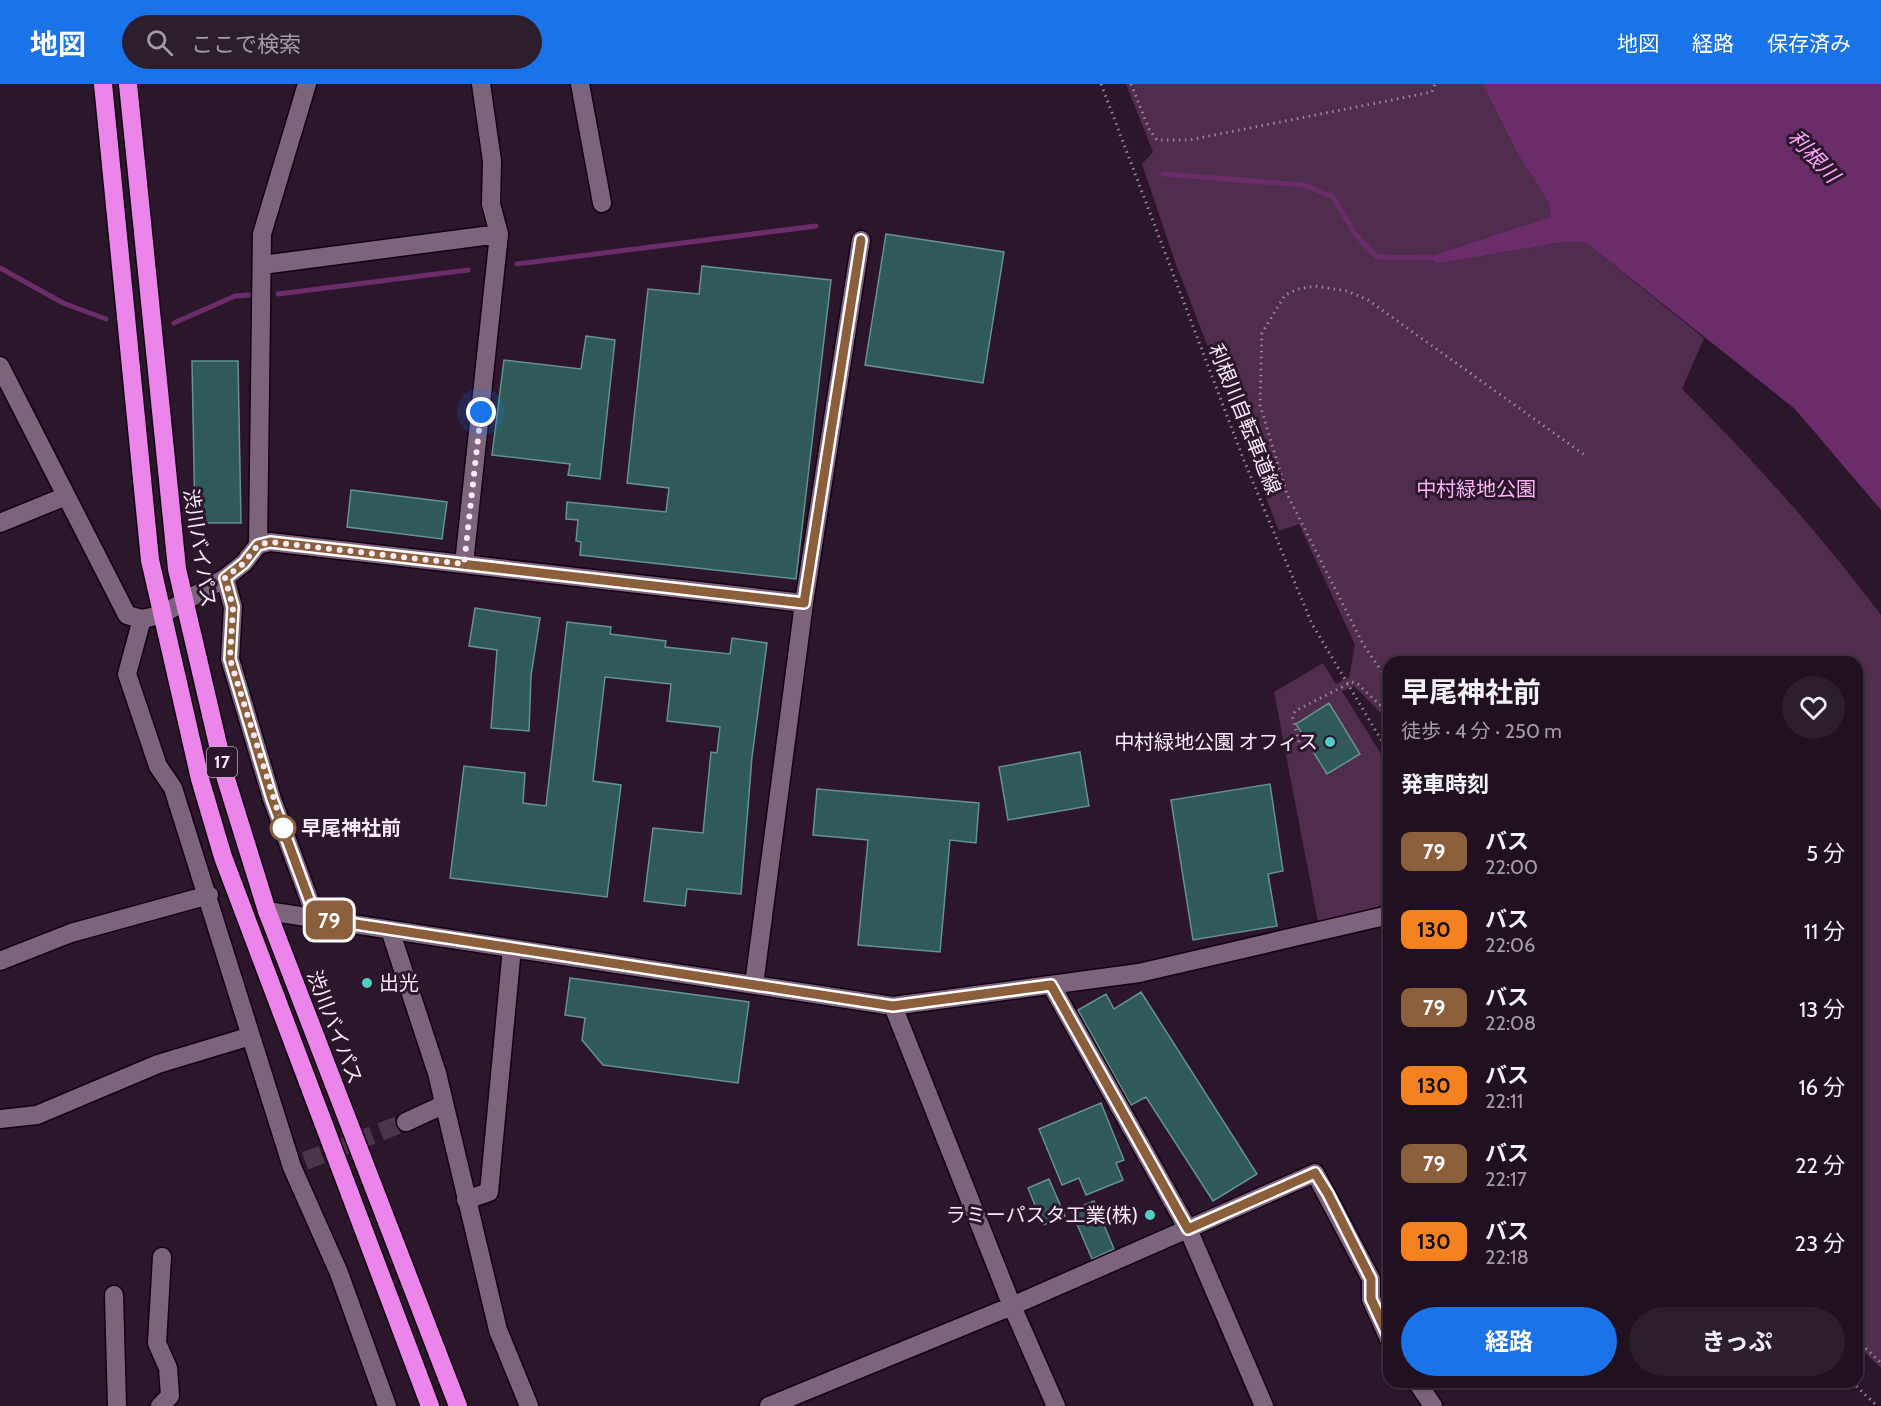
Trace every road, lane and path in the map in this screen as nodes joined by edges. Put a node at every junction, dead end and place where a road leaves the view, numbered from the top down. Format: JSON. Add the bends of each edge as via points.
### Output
{"nodes":[{"id":1,"x":104,"y":84,"type":"edge"},
{"id":2,"x":128,"y":84,"type":"edge"},
{"id":3,"x":307,"y":84,"type":"edge"},
{"id":4,"x":481,"y":84,"type":"edge"},
{"id":5,"x":580,"y":84,"type":"edge"},
{"id":6,"x":1101,"y":84,"type":"edge"},
{"id":7,"x":1131,"y":84,"type":"edge"},
{"id":8,"x":1435,"y":84,"type":"edge"},
{"id":9,"x":602,"y":202,"type":"dead end"},
{"id":10,"x":499,"y":234,"type":"junction"},
{"id":11,"x":861,"y":240,"type":"dead end"},
{"id":12,"x":262,"y":265,"type":"junction"},
{"id":13,"x":0,"y":366,"type":"edge"},
{"id":14,"x":1586,"y":456,"type":"dead end"},
{"id":15,"x":66,"y":496,"type":"junction"},
{"id":16,"x":0,"y":523,"type":"edge"},
{"id":17,"x":258,"y":545,"type":"junction"},
{"id":18,"x":464,"y":564,"type":"junction"},
{"id":19,"x":225,"y":578,"type":"junction"},
{"id":20,"x":184,"y":602,"type":"junction"},
{"id":21,"x":804,"y":603,"type":"junction"},
{"id":22,"x":161,"y":615,"type":"junction"},
{"id":23,"x":142,"y":619,"type":"junction"},
{"id":24,"x":1383,"y":673,"type":"edge"},
{"id":25,"x":1347,"y":684,"type":"junction"},
{"id":26,"x":1383,"y":708,"type":"edge"},
{"id":27,"x":1299,"y":742,"type":"dead end"},
{"id":28,"x":1383,"y":743,"type":"edge"},
{"id":29,"x":209,"y":895,"type":"junction"},
{"id":30,"x":267,"y":912,"type":"junction"},
{"id":31,"x":1383,"y":916,"type":"edge"},
{"id":32,"x":316,"y":918,"type":"junction"},
{"id":33,"x":390,"y":930,"type":"junction"},
{"id":34,"x":512,"y":948,"type":"junction"},
{"id":35,"x":0,"y":961,"type":"edge"},
{"id":36,"x":754,"y":985,"type":"junction"},
{"id":37,"x":1051,"y":985,"type":"junction"},
{"id":38,"x":893,"y":1006,"type":"junction"},
{"id":39,"x":251,"y":1036,"type":"junction"},
{"id":40,"x":443,"y":1105,"type":"junction"},
{"id":41,"x":0,"y":1119,"type":"edge"},
{"id":42,"x":406,"y":1122,"type":"tunnel mouth"},
{"id":43,"x":466,"y":1200,"type":"junction"},
{"id":44,"x":1188,"y":1229,"type":"junction"},
{"id":45,"x":162,"y":1257,"type":"dead end"},
{"id":46,"x":114,"y":1295,"type":"dead end"},
{"id":47,"x":1012,"y":1306,"type":"junction"},
{"id":48,"x":1383,"y":1325,"type":"edge"},
{"id":49,"x":1863,"y":1346,"type":"edge"},
{"id":50,"x":1881,"y":1363,"type":"edge"},
{"id":51,"x":1421,"y":1388,"type":"edge"},
{"id":52,"x":1858,"y":1388,"type":"edge"},
{"id":53,"x":789,"y":1402,"type":"edge"},
{"id":54,"x":117,"y":1406,"type":"edge"},
{"id":55,"x":160,"y":1406,"type":"edge"},
{"id":56,"x":387,"y":1406,"type":"edge"},
{"id":57,"x":430,"y":1406,"type":"edge"},
{"id":58,"x":458,"y":1406,"type":"edge"},
{"id":59,"x":529,"y":1406,"type":"edge"},
{"id":60,"x":769,"y":1406,"type":"edge"},
{"id":61,"x":1056,"y":1406,"type":"edge"},
{"id":62,"x":1264,"y":1406,"type":"edge"},
{"id":63,"x":1433,"y":1406,"type":"edge"},
{"id":64,"x":1877,"y":1406,"type":"edge"}],
"edges":[{"from":1,"to":22,"type":"highway","number":"17","via":[[150,560]]},
{"from":2,"to":20,"type":"highway","name":"渋川バイパス","number":"17","via":[[160,422]]},
{"from":3,"to":12,"type":"street","via":[[262,234]]},
{"from":4,"to":10,"type":"street","via":[[492,161],[491,204]]},
{"from":5,"to":9,"type":"street"},
{"from":6,"to":25,"type":"path","name":"利根川自転車道線","via":[[1243,458],[1312,624]]},
{"from":7,"to":8,"type":"path","via":[[1157,140],[1189,140],[1432,92]]},
{"from":10,"to":12,"type":"street"},
{"from":10,"to":18,"type":"street"},
{"from":11,"to":21,"type":"street"},
{"from":12,"to":17,"type":"street"},
{"from":13,"to":15,"type":"street"},
{"from":14,"to":24,"type":"path","via":[[1368,300],[1347,291],[1315,286],[1286,295],[1262,333],[1260,405],[1287,494],[1363,644]]},
{"from":15,"to":16,"type":"street"},
{"from":15,"to":23,"type":"street","via":[[126,615]]},
{"from":17,"to":18,"type":"street","via":[[270,542]]},
{"from":17,"to":19,"type":"street"},
{"from":18,"to":21,"type":"street"},
{"from":19,"to":20,"type":"street"},
{"from":19,"to":32,"type":"street","via":[[233,607],[230,659],[272,799]]},
{"from":20,"to":22,"type":"street"},
{"from":20,"to":30,"type":"highway","name":"渋川バイパス","number":"17","via":[[226,779]]},
{"from":21,"to":36,"type":"street"},
{"from":22,"to":23,"type":"street"},
{"from":22,"to":57,"type":"highway","number":"17","via":[[223,857]]},
{"from":23,"to":29,"type":"street","via":[[127,674],[158,766],[173,788]]},
{"from":25,"to":26,"type":"path","via":[[1355,682]]},
{"from":25,"to":27,"type":"path","via":[[1295,711]]},
{"from":25,"to":28,"type":"path","name":"利根川自転車道線"},
{"from":29,"to":35,"type":"street","via":[[71,933]]},
{"from":29,"to":39,"type":"street"},
{"from":30,"to":32,"type":"street"},
{"from":30,"to":58,"type":"highway","name":"渋川バイパス","number":"17"},
{"from":31,"to":37,"type":"street","via":[[1182,965]]},
{"from":32,"to":33,"type":"street"},
{"from":33,"to":34,"type":"street"},
{"from":33,"to":40,"type":"street","via":[[437,1073]]},
{"from":34,"to":36,"type":"street"},
{"from":34,"to":43,"type":"street","via":[[489,1192]]},
{"from":36,"to":38,"type":"street"},
{"from":37,"to":38,"type":"street"},
{"from":37,"to":44,"type":"street"},
{"from":38,"to":47,"type":"street"},
{"from":39,"to":41,"type":"street","via":[[158,1064],[37,1115]]},
{"from":39,"to":56,"type":"street"},
{"from":40,"to":42,"type":"street"},
{"from":40,"to":43,"type":"street"},
{"from":43,"to":59,"type":"street","via":[[498,1330]]},
{"from":44,"to":47,"type":"street"},
{"from":44,"to":48,"type":"street","via":[[1315,1173],[1371,1279],[1371,1299]]},
{"from":44,"to":62,"type":"street"},
{"from":45,"to":55,"type":"street","via":[[157,1343],[168,1368],[170,1396]]},
{"from":46,"to":54,"type":"street"},
{"from":47,"to":53,"type":"street"},
{"from":47,"to":61,"type":"street"},
{"from":49,"to":50,"type":"path"},
{"from":51,"to":63,"type":"street"},
{"from":52,"to":64,"type":"path"},
{"from":53,"to":60,"type":"street"}]}
